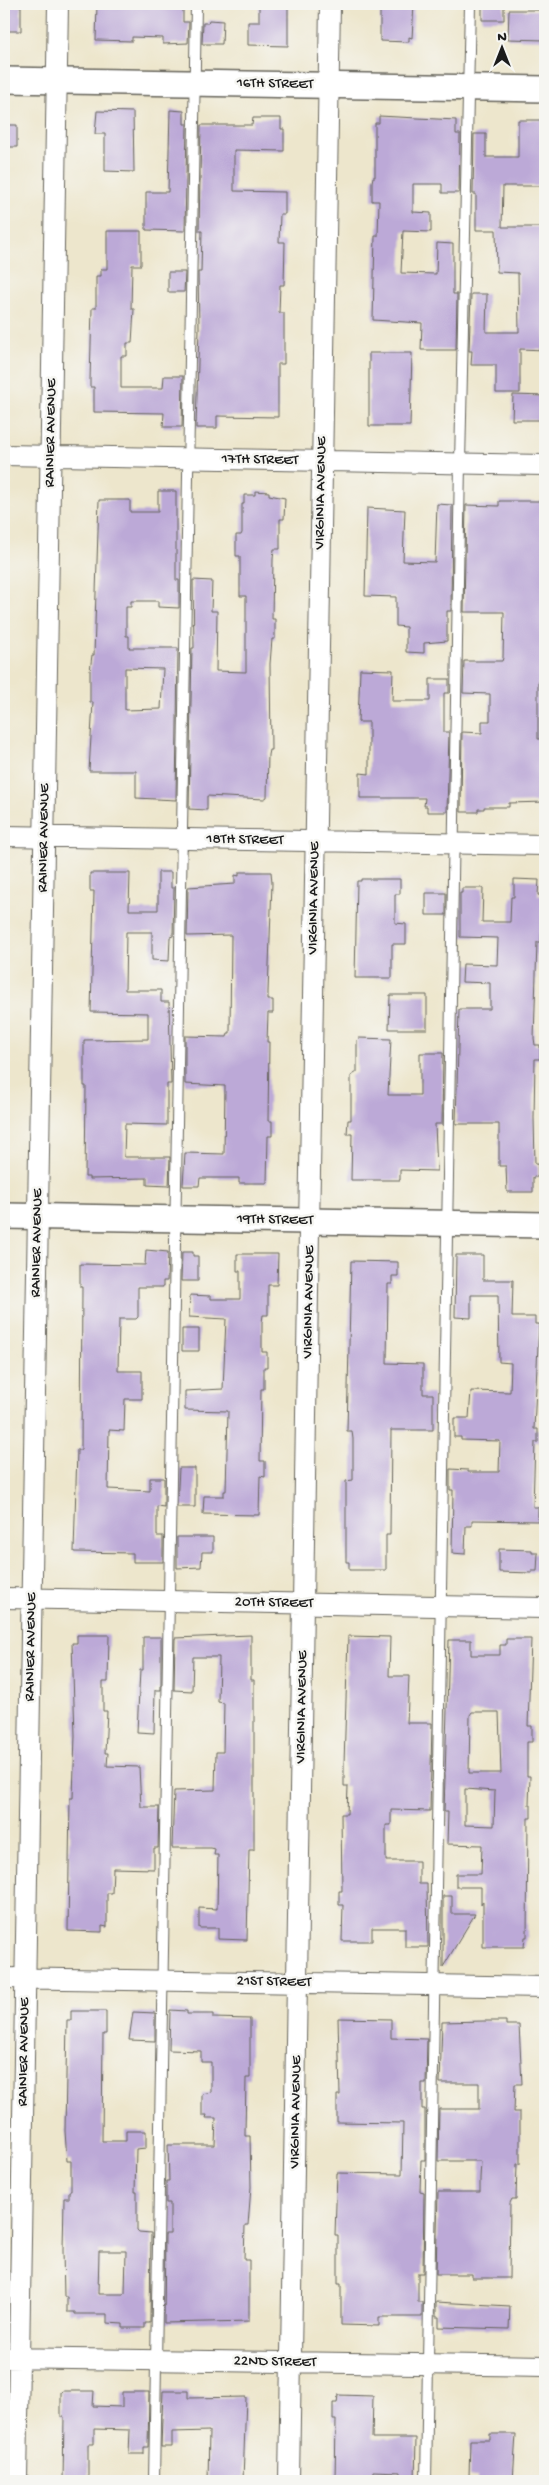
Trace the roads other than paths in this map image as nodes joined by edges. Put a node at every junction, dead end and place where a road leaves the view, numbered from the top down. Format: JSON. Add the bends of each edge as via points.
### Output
{"nodes":[{"id":1,"x":58,"y":4,"type":"edge"},
{"id":2,"x":196,"y":4,"type":"edge"},
{"id":3,"x":330,"y":4,"type":"edge"},
{"id":4,"x":470,"y":4,"type":"edge"},
{"id":5,"x":4,"y":80,"type":"edge"},
{"id":6,"x":56,"y":80,"type":"junction"},
{"id":7,"x":195,"y":83,"type":"junction"},
{"id":8,"x":329,"y":85,"type":"junction"},
{"id":9,"x":469,"y":88,"type":"junction"},
{"id":10,"x":545,"y":89,"type":"edge"},
{"id":11,"x":4,"y":455,"type":"edge"},
{"id":12,"x":50,"y":456,"type":"junction"},
{"id":13,"x":188,"y":458,"type":"junction"},
{"id":14,"x":322,"y":461,"type":"junction"},
{"id":15,"x":460,"y":463,"type":"junction"},
{"id":16,"x":545,"y":465,"type":"edge"},
{"id":17,"x":4,"y":836,"type":"edge"},
{"id":18,"x":44,"y":836,"type":"junction"},
{"id":19,"x":182,"y":839,"type":"junction"},
{"id":20,"x":315,"y":841,"type":"junction"},
{"id":21,"x":454,"y":843,"type":"junction"},
{"id":22,"x":545,"y":845,"type":"edge"},
{"id":23,"x":4,"y":1216,"type":"edge"},
{"id":24,"x":38,"y":1216,"type":"junction"},
{"id":25,"x":175,"y":1218,"type":"junction"},
{"id":26,"x":311,"y":1221,"type":"junction"},
{"id":27,"x":446,"y":1224,"type":"junction"},
{"id":28,"x":545,"y":1225,"type":"edge"},
{"id":29,"x":4,"y":1598,"type":"edge"},
{"id":30,"x":32,"y":1598,"type":"junction"},
{"id":31,"x":167,"y":1601,"type":"junction"},
{"id":32,"x":304,"y":1604,"type":"junction"},
{"id":33,"x":440,"y":1606,"type":"junction"},
{"id":34,"x":545,"y":1608,"type":"edge"},
{"id":35,"x":4,"y":1978,"type":"edge"},
{"id":36,"x":25,"y":1978,"type":"junction"},
{"id":37,"x":161,"y":1981,"type":"junction"},
{"id":38,"x":298,"y":1983,"type":"junction"},
{"id":39,"x":435,"y":1985,"type":"junction"},
{"id":40,"x":545,"y":1987,"type":"edge"},
{"id":41,"x":12,"y":2358,"type":"edge"},
{"id":42,"x":157,"y":2360,"type":"junction"},
{"id":43,"x":291,"y":2362,"type":"junction"},
{"id":44,"x":429,"y":2365,"type":"junction"},
{"id":45,"x":545,"y":2366,"type":"edge"},
{"id":46,"x":17,"y":2481,"type":"edge"},
{"id":47,"x":154,"y":2481,"type":"edge"},
{"id":48,"x":289,"y":2481,"type":"edge"},
{"id":49,"x":426,"y":2481,"type":"edge"}],
"edges":[{"from":1,"to":6,"type":"street","name":"RAINIER AVENUE"},
{"from":2,"to":7,"type":"lane"},
{"from":3,"to":8,"type":"street","name":"VIRGINIA AVENUE"},
{"from":4,"to":9,"type":"lane"},
{"from":5,"to":6,"type":"street","name":"16TH STREET"},
{"from":6,"to":7,"type":"street","name":"16TH STREET"},
{"from":6,"to":12,"type":"street","name":"RAINIER AVENUE"},
{"from":7,"to":8,"type":"street","name":"16TH STREET"},
{"from":7,"to":13,"type":"lane"},
{"from":8,"to":9,"type":"street","name":"16TH STREET"},
{"from":8,"to":14,"type":"street","name":"VIRGINIA AVENUE"},
{"from":9,"to":10,"type":"street","name":"16TH STREET"},
{"from":9,"to":15,"type":"lane"},
{"from":11,"to":12,"type":"street","name":"17TH STREET"},
{"from":12,"to":13,"type":"street","name":"17TH STREET"},
{"from":12,"to":18,"type":"street","name":"RAINIER AVENUE"},
{"from":13,"to":14,"type":"street","name":"17TH STREET"},
{"from":13,"to":19,"type":"lane"},
{"from":14,"to":15,"type":"street","name":"17TH STREET"},
{"from":14,"to":20,"type":"street","name":"VIRGINIA AVENUE"},
{"from":15,"to":16,"type":"street","name":"17TH STREET"},
{"from":15,"to":21,"type":"lane"},
{"from":17,"to":18,"type":"street","name":"18TH STREET"},
{"from":18,"to":19,"type":"street","name":"18TH STREET"},
{"from":18,"to":24,"type":"street","name":"RAINIER AVENUE"},
{"from":19,"to":20,"type":"street","name":"18TH STREET"},
{"from":19,"to":25,"type":"lane"},
{"from":20,"to":21,"type":"street","name":"18TH STREET"},
{"from":20,"to":26,"type":"street","name":"VIRGINIA AVENUE"},
{"from":21,"to":22,"type":"street","name":"18TH STREET"},
{"from":21,"to":27,"type":"lane"},
{"from":23,"to":24,"type":"street","name":"19TH STREET"},
{"from":24,"to":25,"type":"street","name":"19TH STREET"},
{"from":24,"to":30,"type":"street","name":"RAINIER AVENUE"},
{"from":25,"to":26,"type":"street","name":"19TH STREET"},
{"from":25,"to":31,"type":"lane"},
{"from":26,"to":27,"type":"street","name":"19TH STREET"},
{"from":26,"to":32,"type":"street","name":"VIRGINIA AVENUE"},
{"from":27,"to":28,"type":"street","name":"19TH STREET"},
{"from":27,"to":33,"type":"lane"},
{"from":29,"to":30,"type":"street","name":"20TH STREET"},
{"from":30,"to":31,"type":"street","name":"20TH STREET"},
{"from":30,"to":36,"type":"street","name":"RAINIER AVENUE"},
{"from":31,"to":32,"type":"street","name":"20TH STREET"},
{"from":31,"to":37,"type":"lane"},
{"from":32,"to":33,"type":"street","name":"20TH STREET"},
{"from":32,"to":38,"type":"street","name":"VIRGINIA AVENUE"},
{"from":33,"to":34,"type":"street","name":"20TH STREET"},
{"from":33,"to":39,"type":"lane"},
{"from":35,"to":36,"type":"street","name":"21ST STREET"},
{"from":36,"to":37,"type":"street","name":"21ST STREET"},
{"from":36,"to":41,"type":"street","name":"RAINIER AVENUE"},
{"from":37,"to":38,"type":"street","name":"21ST STREET"},
{"from":37,"to":42,"type":"lane"},
{"from":38,"to":39,"type":"street","name":"21ST STREET"},
{"from":38,"to":43,"type":"street","name":"VIRGINIA AVENUE"},
{"from":39,"to":40,"type":"street","name":"21ST STREET"},
{"from":39,"to":44,"type":"lane"},
{"from":41,"to":42,"type":"street","name":"22ND STREET"},
{"from":41,"to":46,"type":"street","name":"RAINIER AVENUE"},
{"from":42,"to":43,"type":"street","name":"22ND STREET"},
{"from":42,"to":47,"type":"lane"},
{"from":43,"to":44,"type":"street","name":"22ND STREET"},
{"from":43,"to":48,"type":"street","name":"VIRGINIA AVENUE"},
{"from":44,"to":45,"type":"street","name":"22ND STREET"},
{"from":44,"to":49,"type":"lane"}]}
